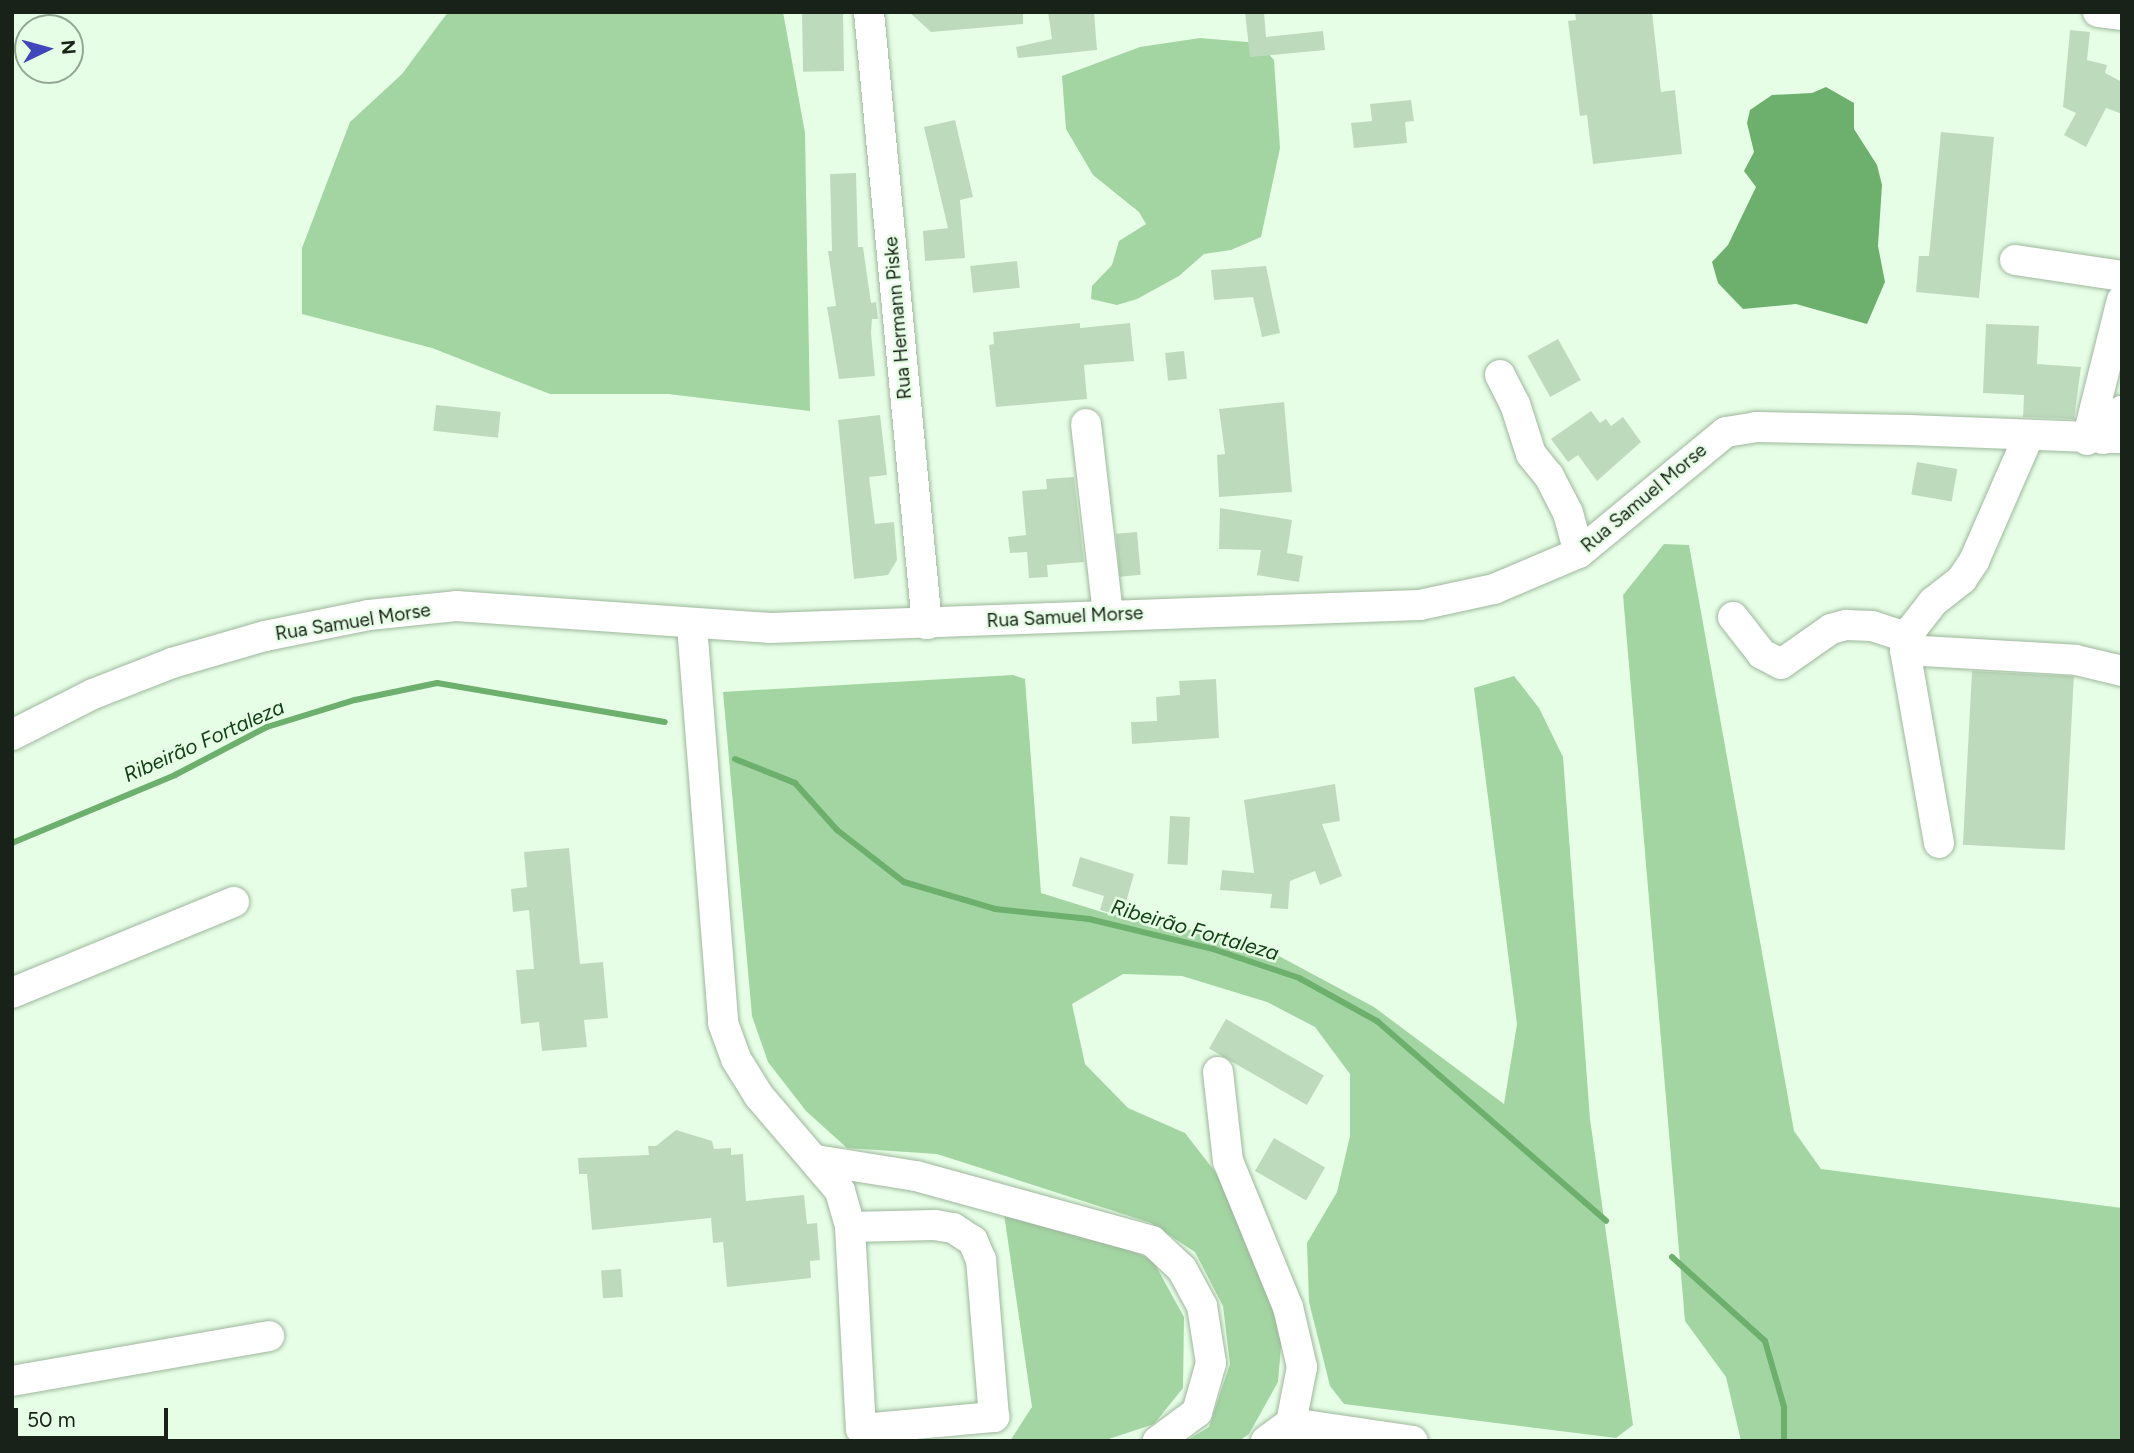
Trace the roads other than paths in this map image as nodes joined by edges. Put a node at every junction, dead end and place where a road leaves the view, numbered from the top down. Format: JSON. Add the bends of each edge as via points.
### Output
{"nodes":[{"id":1,"x":869,"y":12,"type":"edge"},
{"id":2,"x":2098,"y":12,"type":"edge"},
{"id":3,"x":2122,"y":15,"type":"edge"},
{"id":4,"x":2015,"y":260,"type":"dead end"},
{"id":5,"x":2122,"y":276,"type":"edge"},
{"id":6,"x":2122,"y":300,"type":"edge"},
{"id":7,"x":1500,"y":375,"type":"dead end"},
{"id":8,"x":2122,"y":411,"type":"edge"},
{"id":9,"x":1086,"y":424,"type":"dead end"},
{"id":10,"x":2029,"y":435,"type":"junction"},
{"id":11,"x":2104,"y":439,"type":"edge"},
{"id":12,"x":1579,"y":553,"type":"junction"},
{"id":13,"x":1108,"y":615,"type":"junction"},
{"id":14,"x":1733,"y":617,"type":"dead end"},
{"id":15,"x":927,"y":624,"type":"junction"},
{"id":16,"x":692,"y":625,"type":"junction"},
{"id":17,"x":1907,"y":644,"type":"junction"},
{"id":18,"x":2122,"y":671,"type":"edge"},
{"id":19,"x":12,"y":735,"type":"edge"},
{"id":20,"x":1939,"y":843,"type":"dead end"},
{"id":21,"x":234,"y":902,"type":"dead end"},
{"id":22,"x":12,"y":993,"type":"edge"},
{"id":23,"x":1218,"y":1072,"type":"dead end"},
{"id":24,"x":816,"y":1160,"type":"junction"},
{"id":25,"x":850,"y":1227,"type":"junction"},
{"id":26,"x":269,"y":1336,"type":"dead end"},
{"id":27,"x":12,"y":1381,"type":"edge"},
{"id":28,"x":1291,"y":1423,"type":"junction"},
{"id":29,"x":1158,"y":1441,"type":"edge"},
{"id":30,"x":1266,"y":1441,"type":"edge"},
{"id":31,"x":1413,"y":1441,"type":"edge"}],
"edges":[{"from":1,"to":15,"type":"street","name":"Rua Hermann Piske"},
{"from":2,"to":3,"type":"street"},
{"from":4,"to":5,"type":"street"},
{"from":6,"to":11,"type":"street"},
{"from":7,"to":12,"type":"street","via":[[1531,454],[1568,513]]},
{"from":8,"to":11,"type":"street"},
{"from":9,"to":13,"type":"street"},
{"from":10,"to":11,"type":"street","name":"Rua Samuel Morse"},
{"from":10,"to":12,"type":"street","name":"Rua Samuel Morse","via":[[1756,427],[1727,432]]},
{"from":10,"to":17,"type":"street","via":[[1974,561],[1962,579],[1933,602]]},
{"from":12,"to":13,"type":"street","name":"Rua Samuel Morse","via":[[1494,589],[1420,605]]},
{"from":13,"to":15,"type":"street","name":"Rua Samuel Morse"},
{"from":14,"to":17,"type":"street","via":[[1762,654],[1781,664],[1831,629],[1846,625],[1872,626]]},
{"from":15,"to":16,"type":"street","name":"Rua Samuel Morse"},
{"from":16,"to":19,"type":"street","name":"Rua Samuel Morse","via":[[456,606],[369,615],[265,636],[172,663],[93,694]]},
{"from":16,"to":24,"type":"street","via":[[723,1023],[736,1059],[759,1096]]},
{"from":17,"to":18,"type":"street","via":[[2076,660]]},
{"from":17,"to":20,"type":"street"},
{"from":21,"to":22,"type":"street"},
{"from":23,"to":28,"type":"street","via":[[1228,1161],[1288,1307],[1302,1367]]},
{"from":24,"to":25,"type":"street","via":[[840,1191]]},
{"from":24,"to":29,"type":"street","via":[[916,1176],[1152,1241],[1182,1269],[1202,1306],[1211,1363],[1197,1412]]},
{"from":25,"to":25,"type":"street","via":[[861,1429],[993,1417],[981,1260],[973,1241],[953,1228],[934,1225]]},
{"from":26,"to":27,"type":"street"},
{"from":28,"to":30,"type":"street"},
{"from":28,"to":31,"type":"street"}]}
